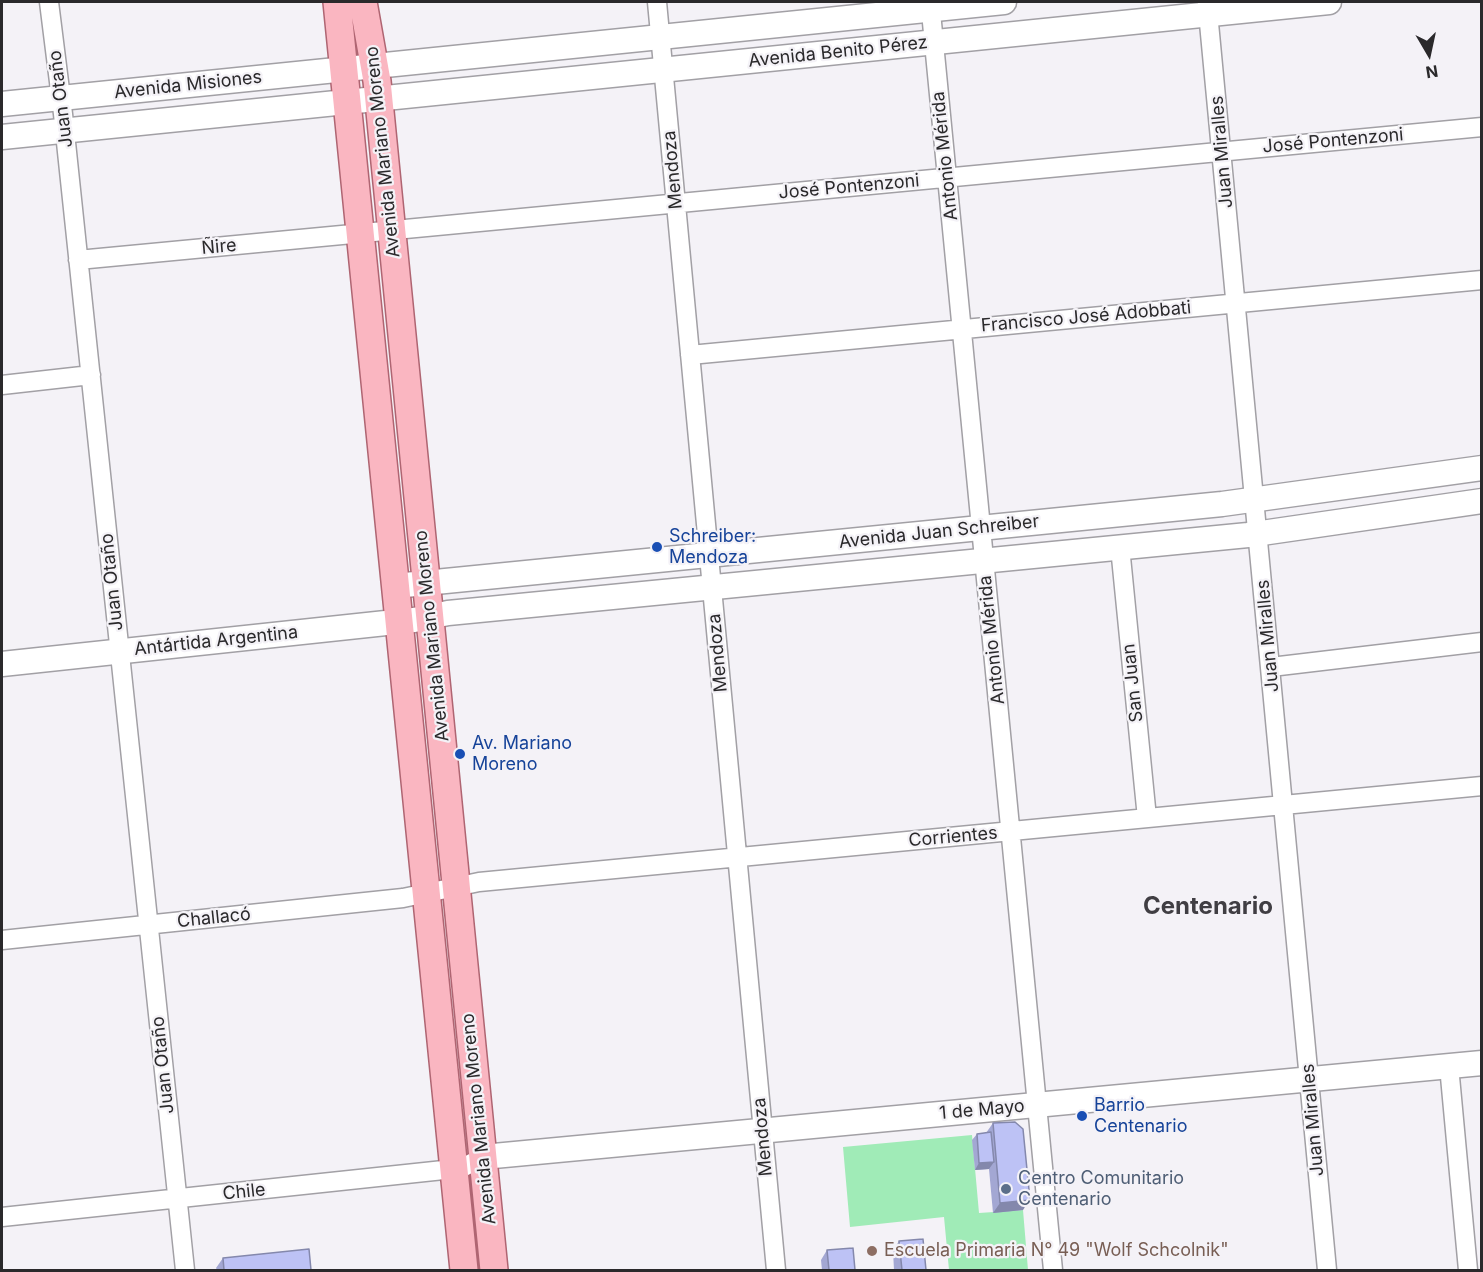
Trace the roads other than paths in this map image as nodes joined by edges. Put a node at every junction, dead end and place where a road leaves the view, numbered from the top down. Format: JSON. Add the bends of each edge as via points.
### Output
{"nodes":[{"id":1,"x":49,"y":2,"type":"edge"},
{"id":2,"x":337,"y":2,"type":"edge"},
{"id":3,"x":363,"y":2,"type":"edge"},
{"id":4,"x":657,"y":2,"type":"edge"},
{"id":5,"x":1004,"y":2,"type":"edge"},
{"id":6,"x":1329,"y":2,"type":"edge"},
{"id":7,"x":930,"y":5,"type":"edge"},
{"id":8,"x":1208,"y":8,"type":"edge"},
{"id":9,"x":661,"y":36,"type":"junction"},
{"id":10,"x":934,"y":42,"type":"junction"},
{"id":11,"x":375,"y":66,"type":"junction"},
{"id":12,"x":344,"y":69,"type":"junction"},
{"id":13,"x":664,"y":69,"type":"junction"},
{"id":14,"x":62,"y":98,"type":"junction"},
{"id":15,"x":379,"y":98,"type":"junction"},
{"id":16,"x":347,"y":102,"type":"junction"},
{"id":17,"x":2,"y":104,"type":"edge"},
{"id":18,"x":1482,"y":128,"type":"edge"},
{"id":19,"x":65,"y":130,"type":"junction"},
{"id":20,"x":2,"y":137,"type":"edge"},
{"id":21,"x":1222,"y":152,"type":"junction"},
{"id":22,"x":947,"y":178,"type":"junction"},
{"id":23,"x":676,"y":203,"type":"junction"},
{"id":24,"x":392,"y":230,"type":"junction"},
{"id":25,"x":360,"y":233,"type":"junction"},
{"id":26,"x":78,"y":260,"type":"junction"},
{"id":27,"x":1482,"y":280,"type":"edge"},
{"id":28,"x":1237,"y":303,"type":"junction"},
{"id":29,"x":962,"y":329,"type":"junction"},
{"id":30,"x":690,"y":355,"type":"junction"},
{"id":31,"x":91,"y":375,"type":"junction"},
{"id":32,"x":2,"y":385,"type":"edge"},
{"id":33,"x":1482,"y":468,"type":"edge"},
{"id":34,"x":1255,"y":499,"type":"junction"},
{"id":35,"x":1482,"y":501,"type":"edge"},
{"id":36,"x":981,"y":528,"type":"junction"},
{"id":37,"x":1258,"y":534,"type":"junction"},
{"id":38,"x":1120,"y":548,"type":"junction"},
{"id":39,"x":709,"y":555,"type":"junction"},
{"id":40,"x":984,"y":561,"type":"junction"},
{"id":41,"x":426,"y":583,"type":"junction"},
{"id":42,"x":395,"y":586,"type":"junction"},
{"id":43,"x":712,"y":587,"type":"junction"},
{"id":44,"x":430,"y":617,"type":"junction"},
{"id":45,"x":399,"y":622,"type":"junction"},
{"id":46,"x":1482,"y":642,"type":"edge"},
{"id":47,"x":120,"y":651,"type":"junction"},
{"id":48,"x":2,"y":664,"type":"edge"},
{"id":49,"x":1271,"y":667,"type":"junction"},
{"id":50,"x":1482,"y":786,"type":"edge"},
{"id":51,"x":1284,"y":805,"type":"junction"},
{"id":52,"x":1146,"y":818,"type":"junction"},
{"id":53,"x":1010,"y":831,"type":"junction"},
{"id":54,"x":737,"y":857,"type":"junction"},
{"id":55,"x":456,"y":885,"type":"junction"},
{"id":56,"x":426,"y":892,"type":"junction"},
{"id":57,"x":148,"y":924,"type":"junction"},
{"id":58,"x":2,"y":940,"type":"edge"},
{"id":59,"x":1482,"y":1063,"type":"edge"},
{"id":60,"x":1449,"y":1066,"type":"junction"},
{"id":61,"x":1309,"y":1079,"type":"junction"},
{"id":62,"x":1037,"y":1105,"type":"junction"},
{"id":63,"x":763,"y":1131,"type":"junction"},
{"id":64,"x":483,"y":1157,"type":"junction"},
{"id":65,"x":453,"y":1169,"type":"junction"},
{"id":66,"x":177,"y":1199,"type":"junction"},
{"id":67,"x":2,"y":1217,"type":"edge"},
{"id":68,"x":184,"y":1270,"type":"edge"},
{"id":69,"x":464,"y":1270,"type":"edge"},
{"id":70,"x":494,"y":1270,"type":"edge"},
{"id":71,"x":776,"y":1270,"type":"edge"},
{"id":72,"x":1053,"y":1270,"type":"edge"},
{"id":73,"x":1328,"y":1270,"type":"edge"},
{"id":74,"x":1468,"y":1270,"type":"edge"}],
"edges":[{"from":1,"to":14,"type":"street","name":"Juan Otaño"},
{"from":2,"to":12,"type":"main road","name":"Avenida Mariano Moreno"},
{"from":3,"to":11,"type":"main road","name":"Avenida Mariano Moreno"},
{"from":4,"to":9,"type":"street","name":"Mendoza"},
{"from":5,"to":7,"type":"main road","name":"Avenida Benito Pérez"},
{"from":6,"to":8,"type":"main road","name":"Avenida Benito Pérez"},
{"from":7,"to":9,"type":"main road","name":"Avenida Benito Pérez"},
{"from":7,"to":10,"type":"street","name":"Antonio Mérida"},
{"from":8,"to":10,"type":"main road","name":"Avenida Benito Pérez"},
{"from":8,"to":21,"type":"street","name":"Juan Miralles"},
{"from":9,"to":11,"type":"main road","name":"Avenida Benito Pérez"},
{"from":9,"to":13,"type":"street","name":"Mendoza"},
{"from":10,"to":13,"type":"main road","name":"Avenida Benito Pérez"},
{"from":10,"to":22,"type":"street","name":"Antonio Mérida"},
{"from":11,"to":12,"type":"main road","name":"Avenida Misiones"},
{"from":11,"to":15,"type":"main road","name":"Avenida Mariano Moreno"},
{"from":12,"to":14,"type":"main road","name":"Avenida Misiones"},
{"from":12,"to":16,"type":"main road","name":"Avenida Mariano Moreno"},
{"from":13,"to":15,"type":"main road","name":"Avenida Benito Pérez"},
{"from":13,"to":23,"type":"street","name":"Mendoza"},
{"from":14,"to":17,"type":"main road","name":"Avenida Misiones"},
{"from":14,"to":19,"type":"street","name":"Juan Otaño"},
{"from":15,"to":16,"type":"main road","name":"Avenida Benito Pérez"},
{"from":15,"to":24,"type":"main road","name":"Avenida Mariano Moreno"},
{"from":16,"to":19,"type":"main road","name":"Avenida Misiones"},
{"from":16,"to":25,"type":"main road","name":"Avenida Mariano Moreno"},
{"from":18,"to":21,"type":"street","name":"José Pontenzoni"},
{"from":19,"to":20,"type":"main road","name":"Avenida Misiones"},
{"from":19,"to":26,"type":"street","name":"Juan Otaño"},
{"from":21,"to":22,"type":"street","name":"José Pontenzoni"},
{"from":21,"to":28,"type":"street","name":"Juan Miralles"},
{"from":22,"to":23,"type":"street","name":"José Pontenzoni"},
{"from":22,"to":29,"type":"street","name":"Antonio Mérida"},
{"from":23,"to":24,"type":"street","name":"José Pontenzoni"},
{"from":23,"to":30,"type":"street","name":"Mendoza"},
{"from":24,"to":25,"type":"street","name":"José Pontenzoni"},
{"from":24,"to":41,"type":"main road","name":"Avenida Mariano Moreno"},
{"from":25,"to":26,"type":"street","name":"Ñire"},
{"from":25,"to":42,"type":"main road","name":"Avenida Mariano Moreno"},
{"from":26,"to":31,"type":"street","name":"Juan Otaño"},
{"from":27,"to":28,"type":"street","name":"Francisco José Adobbati"},
{"from":28,"to":29,"type":"street","name":"Francisco José Adobbati"},
{"from":28,"to":34,"type":"street","name":"Juan Miralles"},
{"from":29,"to":30,"type":"street","name":"Francisco José Adobbati"},
{"from":29,"to":36,"type":"street","name":"Antonio Mérida"},
{"from":30,"to":39,"type":"street","name":"Mendoza"},
{"from":31,"to":32,"type":"street"},
{"from":31,"to":47,"type":"street","name":"Juan Otaño"},
{"from":33,"to":34,"type":"main road","name":"Avenida Juan Schreiber"},
{"from":34,"to":36,"type":"main road","name":"Avenida Juan Schreiber"},
{"from":34,"to":37,"type":"street","name":"Juan Miralles"},
{"from":35,"to":37,"type":"main road","name":"Avenida Juan Schreiber"},
{"from":36,"to":39,"type":"main road","name":"Avenida Juan Schreiber"},
{"from":36,"to":40,"type":"street","name":"Antonio Mérida"},
{"from":37,"to":38,"type":"main road","name":"Avenida Juan Schreiber"},
{"from":37,"to":49,"type":"street","name":"Juan Miralles"},
{"from":38,"to":40,"type":"main road","name":"Avenida Juan Schreiber"},
{"from":38,"to":52,"type":"street","name":"San Juan"},
{"from":39,"to":41,"type":"main road","name":"Avenida Juan Schreiber"},
{"from":39,"to":43,"type":"street","name":"Mendoza"},
{"from":40,"to":43,"type":"main road","name":"Avenida Juan Schreiber"},
{"from":40,"to":53,"type":"street","name":"Antonio Mérida"},
{"from":41,"to":42,"type":"main road","name":"Avenida Juan Schreiber"},
{"from":41,"to":44,"type":"main road","name":"Avenida Mariano Moreno"},
{"from":42,"to":45,"type":"main road","name":"Avenida Mariano Moreno"},
{"from":43,"to":44,"type":"main road","name":"Avenida Juan Schreiber"},
{"from":43,"to":54,"type":"street","name":"Mendoza"},
{"from":44,"to":45,"type":"main road","name":"Antártida Argentina"},
{"from":44,"to":55,"type":"main road","name":"Avenida Mariano Moreno"},
{"from":45,"to":47,"type":"main road","name":"Antártida Argentina"},
{"from":45,"to":56,"type":"main road","name":"Avenida Mariano Moreno"},
{"from":46,"to":49,"type":"street"},
{"from":47,"to":48,"type":"main road","name":"Antártida Argentina"},
{"from":47,"to":57,"type":"street","name":"Juan Otaño"},
{"from":49,"to":51,"type":"street","name":"Juan Miralles"},
{"from":50,"to":51,"type":"street","name":"Corrientes"},
{"from":51,"to":52,"type":"street","name":"Corrientes"},
{"from":51,"to":61,"type":"street","name":"Juan Miralles"},
{"from":52,"to":53,"type":"street","name":"Corrientes"},
{"from":53,"to":54,"type":"street","name":"Corrientes"},
{"from":53,"to":62,"type":"street","name":"Antonio Mérida"},
{"from":54,"to":55,"type":"street","name":"Corrientes"},
{"from":54,"to":63,"type":"street","name":"Mendoza"},
{"from":55,"to":56,"type":"street","name":"Corrientes"},
{"from":55,"to":64,"type":"main road","name":"Avenida Mariano Moreno"},
{"from":56,"to":57,"type":"street","name":"Challacó","via":[[403,898]]},
{"from":56,"to":65,"type":"main road","name":"Avenida Mariano Moreno"},
{"from":57,"to":58,"type":"street","name":"Challacó"},
{"from":57,"to":66,"type":"street","name":"Juan Otaño"},
{"from":59,"to":60,"type":"main road","name":"1 de Mayo"},
{"from":60,"to":61,"type":"main road","name":"1 de Mayo"},
{"from":60,"to":74,"type":"street"},
{"from":61,"to":62,"type":"main road","name":"1 de Mayo"},
{"from":61,"to":73,"type":"street","name":"Juan Miralles"},
{"from":62,"to":63,"type":"main road","name":"1 de Mayo"},
{"from":62,"to":72,"type":"street","name":"Antonio Mérida"},
{"from":63,"to":64,"type":"main road","name":"1 de Mayo"},
{"from":63,"to":71,"type":"street","name":"Mendoza"},
{"from":64,"to":65,"type":"street","name":"Chile"},
{"from":64,"to":70,"type":"main road","name":"Avenida Mariano Moreno"},
{"from":65,"to":66,"type":"street","name":"Chile"},
{"from":65,"to":69,"type":"main road","name":"Avenida Mariano Moreno"},
{"from":66,"to":67,"type":"street","name":"Chile"},
{"from":66,"to":68,"type":"street","name":"Juan Otaño"}]}
